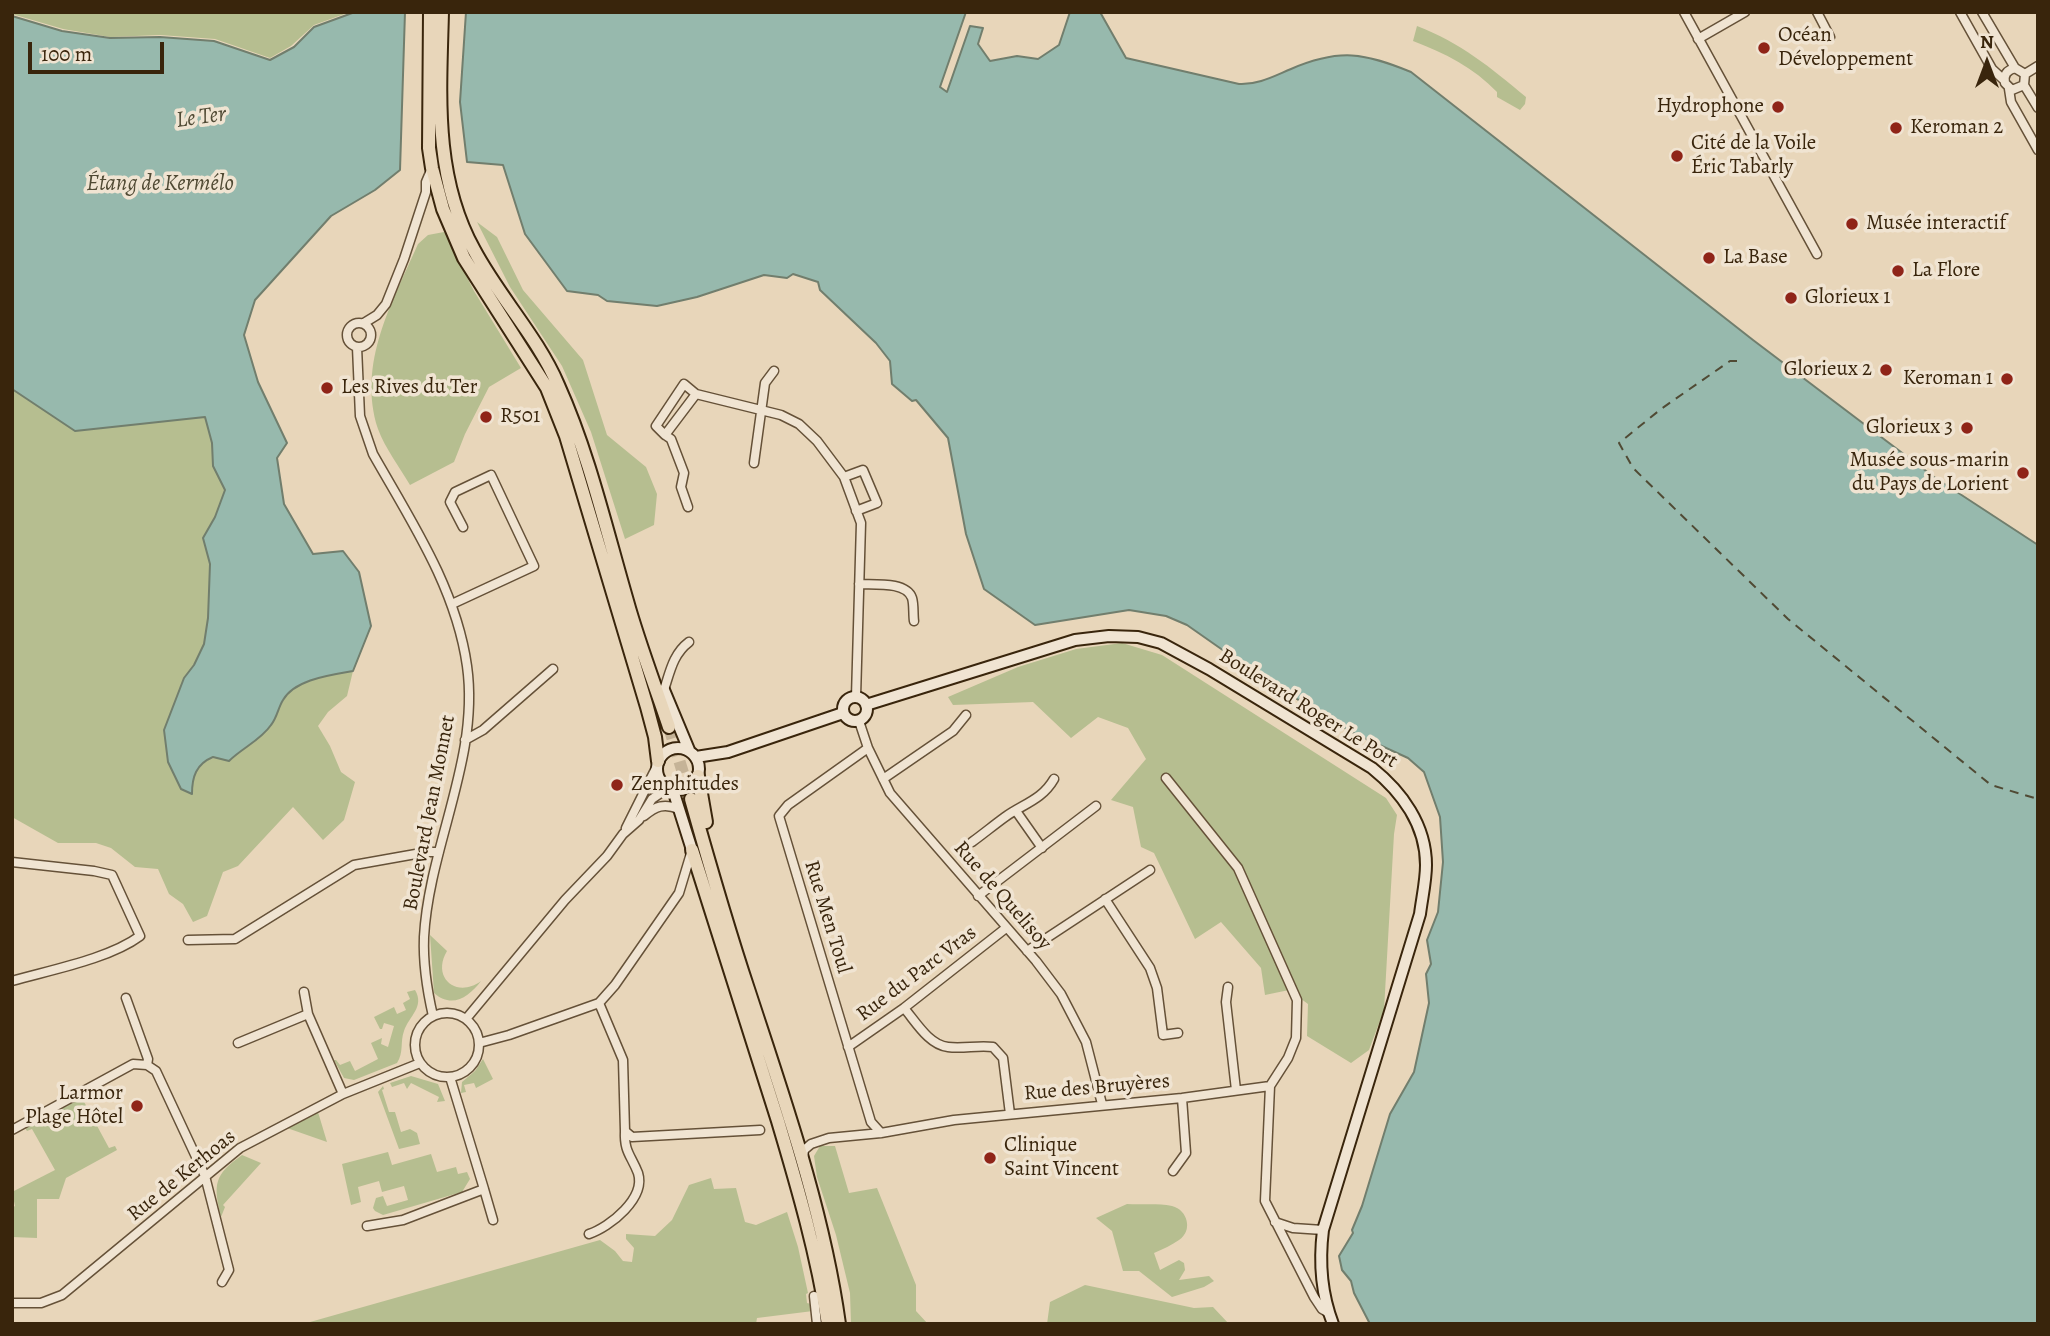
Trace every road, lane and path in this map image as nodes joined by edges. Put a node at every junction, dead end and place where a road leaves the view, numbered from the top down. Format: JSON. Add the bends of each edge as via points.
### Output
{"nodes":[{"id":1,"x":430,"y":12,"type":"edge"},
{"id":2,"x":442,"y":12,"type":"edge"},
{"id":3,"x":1684,"y":12,"type":"edge"},
{"id":4,"x":1745,"y":12,"type":"edge"},
{"id":5,"x":1817,"y":12,"type":"edge"},
{"id":6,"x":1960,"y":12,"type":"edge"},
{"id":7,"x":1982,"y":12,"type":"edge"},
{"id":8,"x":1830,"y":37,"type":"dead end"},
{"id":9,"x":1698,"y":38,"type":"junction"},
{"id":10,"x":2038,"y":66,"type":"edge"},
{"id":11,"x":2015,"y":68,"type":"junction"},
{"id":12,"x":2025,"y":74,"type":"junction"},
{"id":13,"x":2004,"y":80,"type":"junction"},
{"id":14,"x":2024,"y":85,"type":"junction"},
{"id":15,"x":2009,"y":89,"type":"junction"},
{"id":16,"x":2038,"y":108,"type":"edge"},
{"id":17,"x":2038,"y":150,"type":"edge"},
{"id":18,"x":438,"y":167,"type":"junction"},
{"id":19,"x":1817,"y":254,"type":"dead end"},
{"id":20,"x":364,"y":323,"type":"junction"},
{"id":21,"x":357,"y":347,"type":"junction"},
{"id":22,"x":774,"y":371,"type":"dead end"},
{"id":23,"x":696,"y":394,"type":"junction"},
{"id":24,"x":762,"y":409,"type":"junction"},
{"id":25,"x":665,"y":435,"type":"junction"},
{"id":26,"x":754,"y":463,"type":"dead end"},
{"id":27,"x":844,"y":477,"type":"junction"},
{"id":28,"x":688,"y":507,"type":"dead end"},
{"id":29,"x":856,"y":511,"type":"junction"},
{"id":30,"x":463,"y":527,"type":"dead end"},
{"id":31,"x":608,"y":554,"type":"junction"},
{"id":32,"x":859,"y":584,"type":"junction"},
{"id":33,"x":452,"y":604,"type":"junction"},
{"id":34,"x":914,"y":621,"type":"dead end"},
{"id":35,"x":689,"y":642,"type":"dead end"},
{"id":36,"x":553,"y":669,"type":"dead end"},
{"id":37,"x":664,"y":690,"type":"junction"},
{"id":38,"x":856,"y":697,"type":"junction"},
{"id":39,"x":866,"y":705,"type":"junction"},
{"id":40,"x":844,"y":713,"type":"junction"},
{"id":41,"x":966,"y":715,"type":"dead end"},
{"id":42,"x":859,"y":721,"type":"junction"},
{"id":43,"x":666,"y":728,"type":"tunnel mouth"},
{"id":44,"x":465,"y":740,"type":"junction"},
{"id":45,"x":868,"y":748,"type":"junction"},
{"id":46,"x":693,"y":754,"type":"junction"},
{"id":47,"x":657,"y":764,"type":"junction"},
{"id":48,"x":698,"y":776,"type":"junction"},
{"id":49,"x":1166,"y":778,"type":"dead end"},
{"id":50,"x":883,"y":779,"type":"junction"},
{"id":51,"x":1054,"y":779,"type":"dead end"},
{"id":52,"x":670,"y":789,"type":"junction"},
{"id":53,"x":685,"y":803,"type":"junction"},
{"id":54,"x":1096,"y":806,"type":"dead end"},
{"id":55,"x":1016,"y":811,"type":"junction"},
{"id":56,"x":639,"y":820,"type":"junction"},
{"id":57,"x":623,"y":834,"type":"junction"},
{"id":58,"x":972,"y":842,"type":"dead end"},
{"id":59,"x":1042,"y":848,"type":"junction"},
{"id":60,"x":692,"y":850,"type":"junction"},
{"id":61,"x":439,"y":852,"type":"junction"},
{"id":62,"x":12,"y":862,"type":"edge"},
{"id":63,"x":1150,"y":870,"type":"dead end"},
{"id":64,"x":978,"y":896,"type":"junction"},
{"id":65,"x":1105,"y":899,"type":"junction"},
{"id":66,"x":1006,"y":928,"type":"junction"},
{"id":67,"x":188,"y":940,"type":"dead end"},
{"id":68,"x":1027,"y":951,"type":"junction"},
{"id":69,"x":12,"y":981,"type":"edge"},
{"id":70,"x":1228,"y":988,"type":"dead end"},
{"id":71,"x":304,"y":992,"type":"dead end"},
{"id":72,"x":126,"y":998,"type":"dead end"},
{"id":73,"x":598,"y":1003,"type":"junction"},
{"id":74,"x":904,"y":1008,"type":"junction"},
{"id":75,"x":308,"y":1014,"type":"junction"},
{"id":76,"x":433,"y":1016,"type":"junction"},
{"id":77,"x":466,"y":1019,"type":"junction"},
{"id":78,"x":1178,"y":1033,"type":"dead end"},
{"id":79,"x":479,"y":1042,"type":"junction"},
{"id":80,"x":238,"y":1043,"type":"dead end"},
{"id":81,"x":760,"y":1043,"type":"junction"},
{"id":82,"x":848,"y":1047,"type":"junction"},
{"id":83,"x":420,"y":1063,"type":"junction"},
{"id":84,"x":147,"y":1065,"type":"junction"},
{"id":85,"x":450,"y":1077,"type":"junction"},
{"id":86,"x":1270,"y":1086,"type":"junction"},
{"id":87,"x":1236,"y":1090,"type":"junction"},
{"id":88,"x":344,"y":1094,"type":"junction"},
{"id":89,"x":1182,"y":1098,"type":"junction"},
{"id":90,"x":1102,"y":1104,"type":"junction"},
{"id":91,"x":1010,"y":1114,"type":"junction"},
{"id":92,"x":12,"y":1130,"type":"edge"},
{"id":93,"x":760,"y":1130,"type":"dead end"},
{"id":94,"x":625,"y":1131,"type":"junction"},
{"id":95,"x":881,"y":1132,"type":"junction"},
{"id":96,"x":802,"y":1161,"type":"junction"},
{"id":97,"x":1174,"y":1171,"type":"dead end"},
{"id":98,"x":205,"y":1176,"type":"junction"},
{"id":99,"x":484,"y":1189,"type":"junction"},
{"id":100,"x":493,"y":1220,"type":"dead end"},
{"id":101,"x":1275,"y":1222,"type":"junction"},
{"id":102,"x":367,"y":1226,"type":"dead end"},
{"id":103,"x":1323,"y":1230,"type":"junction"},
{"id":104,"x":589,"y":1234,"type":"dead end"},
{"id":105,"x":222,"y":1282,"type":"dead end"},
{"id":106,"x":814,"y":1296,"type":"dead end"},
{"id":107,"x":12,"y":1303,"type":"edge"},
{"id":108,"x":1331,"y":1318,"type":"edge"},
{"id":109,"x":817,"y":1324,"type":"edge"},
{"id":110,"x":828,"y":1324,"type":"edge"},
{"id":111,"x":839,"y":1324,"type":"edge"}],
"edges":[{"from":1,"to":18,"type":"main road","via":[[428,116]]},
{"from":2,"to":18,"type":"main road"},
{"from":3,"to":9,"type":"street"},
{"from":4,"to":9,"type":"street"},
{"from":5,"to":8,"type":"street"},
{"from":6,"to":13,"type":"street","via":[[1992,69]]},
{"from":7,"to":11,"type":"street"},
{"from":9,"to":19,"type":"street"},
{"from":10,"to":12,"type":"street"},
{"from":11,"to":12,"type":"street"},
{"from":11,"to":13,"type":"street"},
{"from":12,"to":14,"type":"street"},
{"from":13,"to":15,"type":"street"},
{"from":14,"to":15,"type":"street"},
{"from":14,"to":16,"type":"street"},
{"from":15,"to":17,"type":"street","via":[[2011,102]]},
{"from":18,"to":20,"type":"street","via":[[426,182],[386,304]]},
{"from":18,"to":31,"type":"main road","via":[[473,250],[557,383],[576,433]]},
{"from":20,"to":21,"type":"street","via":[[371,336],[368,343]]},
{"from":20,"to":21,"type":"street","via":[[353,324],[346,332]]},
{"from":21,"to":33,"type":"street","name":"Boulevard Jean Monnet","via":[[365,433]]},
{"from":22,"to":24,"type":"street","via":[[765,383]]},
{"from":23,"to":24,"type":"street"},
{"from":23,"to":25,"type":"street"},
{"from":23,"to":25,"type":"street","via":[[684,384],[656,426]]},
{"from":24,"to":26,"type":"street"},
{"from":24,"to":27,"type":"street","via":[[807,430]]},
{"from":25,"to":28,"type":"street","via":[[671,439],[684,473],[681,487]]},
{"from":27,"to":29,"type":"street"},
{"from":27,"to":29,"type":"street","via":[[863,470],[877,503]]},
{"from":29,"to":32,"type":"street","via":[[861,523]]},
{"from":30,"to":33,"type":"street","via":[[450,502],[455,492],[491,475],[534,566]]},
{"from":31,"to":37,"type":"main road"},
{"from":31,"to":43,"type":"main road"},
{"from":31,"to":47,"type":"main road","via":[[653,727]]},
{"from":32,"to":34,"type":"street","via":[[908,592]]},
{"from":32,"to":38,"type":"street"},
{"from":33,"to":44,"type":"street","name":"Boulevard Jean Monnet","via":[[467,667]]},
{"from":35,"to":37,"type":"street","via":[[679,649]]},
{"from":36,"to":44,"type":"street","via":[[483,730]]},
{"from":37,"to":46,"type":"street"},
{"from":38,"to":39,"type":"street"},
{"from":38,"to":40,"type":"street","via":[[846,701]]},
{"from":39,"to":42,"type":"street","via":[[867,713]]},
{"from":39,"to":103,"type":"street","name":"Boulevard Roger Le Port","via":[[1075,640],[1138,637],[1161,643],[1209,669],[1391,783],[1405,800],[1422,841],[1425,883],[1420,914]]},
{"from":40,"to":42,"type":"street"},
{"from":40,"to":46,"type":"street","via":[[728,752]]},
{"from":41,"to":50,"type":"street","via":[[953,731]]},
{"from":42,"to":45,"type":"street","name":"Rue de Quelisoy"},
{"from":44,"to":61,"type":"street","name":"Boulevard Jean Monnet"},
{"from":45,"to":50,"type":"street","name":"Rue de Quelisoy"},
{"from":45,"to":82,"type":"street","name":"Rue Men Toul","via":[[779,816]]},
{"from":46,"to":47,"type":"street","via":[[682,747],[671,748]]},
{"from":46,"to":48,"type":"street"},
{"from":47,"to":52,"type":"street","via":[[658,777]]},
{"from":47,"to":57,"type":"street"},
{"from":48,"to":52,"type":"street","via":[[690,787]]},
{"from":48,"to":81,"type":"main road"},
{"from":49,"to":86,"type":"street","via":[[1238,868],[1297,1000],[1296,1038]]},
{"from":50,"to":64,"type":"street","name":"Rue de Quelisoy","via":[[906,814]]},
{"from":51,"to":55,"type":"street"},
{"from":52,"to":53,"type":"street"},
{"from":52,"to":56,"type":"street","via":[[652,799]]},
{"from":53,"to":56,"type":"street","via":[[655,807]]},
{"from":53,"to":60,"type":"street"},
{"from":53,"to":81,"type":"main road"},
{"from":54,"to":59,"type":"street"},
{"from":55,"to":58,"type":"street"},
{"from":55,"to":59,"type":"street"},
{"from":56,"to":57,"type":"street"},
{"from":57,"to":77,"type":"street"},
{"from":59,"to":64,"type":"street"},
{"from":60,"to":73,"type":"street","via":[[679,893]]},
{"from":60,"to":81,"type":"main road"},
{"from":61,"to":67,"type":"street","via":[[354,865],[235,939]]},
{"from":61,"to":76,"type":"street","name":"Boulevard Jean Monnet","via":[[424,937]]},
{"from":62,"to":69,"type":"street","via":[[112,875],[140,936],[103,954]]},
{"from":63,"to":65,"type":"street"},
{"from":64,"to":66,"type":"street","name":"Rue de Quelisoy"},
{"from":65,"to":68,"type":"street"},
{"from":65,"to":78,"type":"street","via":[[1150,968],[1163,1035]]},
{"from":66,"to":68,"type":"street","name":"Rue de Quelisoy"},
{"from":66,"to":74,"type":"street","name":"Rue du Parc Vras"},
{"from":68,"to":90,"type":"street","name":"Rue de Quelisoy","via":[[1072,1012],[1086,1042]]},
{"from":70,"to":87,"type":"street"},
{"from":71,"to":75,"type":"street"},
{"from":72,"to":84,"type":"street"},
{"from":73,"to":79,"type":"street"},
{"from":73,"to":94,"type":"street","via":[[623,1060]]},
{"from":74,"to":82,"type":"street","name":"Rue du Parc Vras"},
{"from":74,"to":91,"type":"street","via":[[938,1044],[998,1051],[1003,1058]]},
{"from":75,"to":80,"type":"street"},
{"from":75,"to":88,"type":"street"},
{"from":76,"to":77,"type":"street","via":[[450,1013]]},
{"from":76,"to":83,"type":"street","via":[[417,1031],[415,1053]]},
{"from":77,"to":79,"type":"street"},
{"from":79,"to":85,"type":"street","via":[[470,1067]]},
{"from":81,"to":96,"type":"main road"},
{"from":81,"to":110,"type":"main road","via":[[820,1271]]},
{"from":82,"to":95,"type":"street","name":"Rue Men Toul","via":[[871,1122]]},
{"from":83,"to":85,"type":"street","via":[[435,1075]]},
{"from":83,"to":88,"type":"street","name":"Rue de Kerhoas"},
{"from":84,"to":92,"type":"street","via":[[133,1064]]},
{"from":84,"to":98,"type":"street","via":[[156,1071]]},
{"from":85,"to":99,"type":"street"},
{"from":86,"to":87,"type":"street","name":"Rue des Bruyères"},
{"from":86,"to":101,"type":"street","via":[[1265,1201]]},
{"from":87,"to":89,"type":"street","name":"Rue des Bruyères"},
{"from":88,"to":98,"type":"street","name":"Rue de Kerhoas","via":[[240,1148]]},
{"from":89,"to":90,"type":"street","name":"Rue des Bruyères"},
{"from":89,"to":97,"type":"street","via":[[1186,1153]]},
{"from":90,"to":91,"type":"street","name":"Rue des Bruyères"},
{"from":91,"to":95,"type":"street","name":"Rue des Bruyères"},
{"from":93,"to":94,"type":"street","via":[[632,1137]]},
{"from":94,"to":104,"type":"street","via":[[625,1149],[639,1185],[623,1212]]},
{"from":95,"to":96,"type":"street","name":"Rue des Bruyères","via":[[819,1139],[804,1150]]},
{"from":96,"to":111,"type":"main road","via":[[824,1237]]},
{"from":98,"to":105,"type":"street","via":[[229,1270]]},
{"from":98,"to":107,"type":"street","name":"Rue de Kerhoas","via":[[62,1296],[41,1303]]},
{"from":99,"to":100,"type":"street"},
{"from":99,"to":102,"type":"street","via":[[403,1220]]},
{"from":101,"to":103,"type":"street"},
{"from":101,"to":108,"type":"street","via":[[1314,1297]]},
{"from":103,"to":108,"type":"street","name":"Boulevard Roger Le Port","via":[[1322,1278]]},
{"from":106,"to":109,"type":"street"}]}
